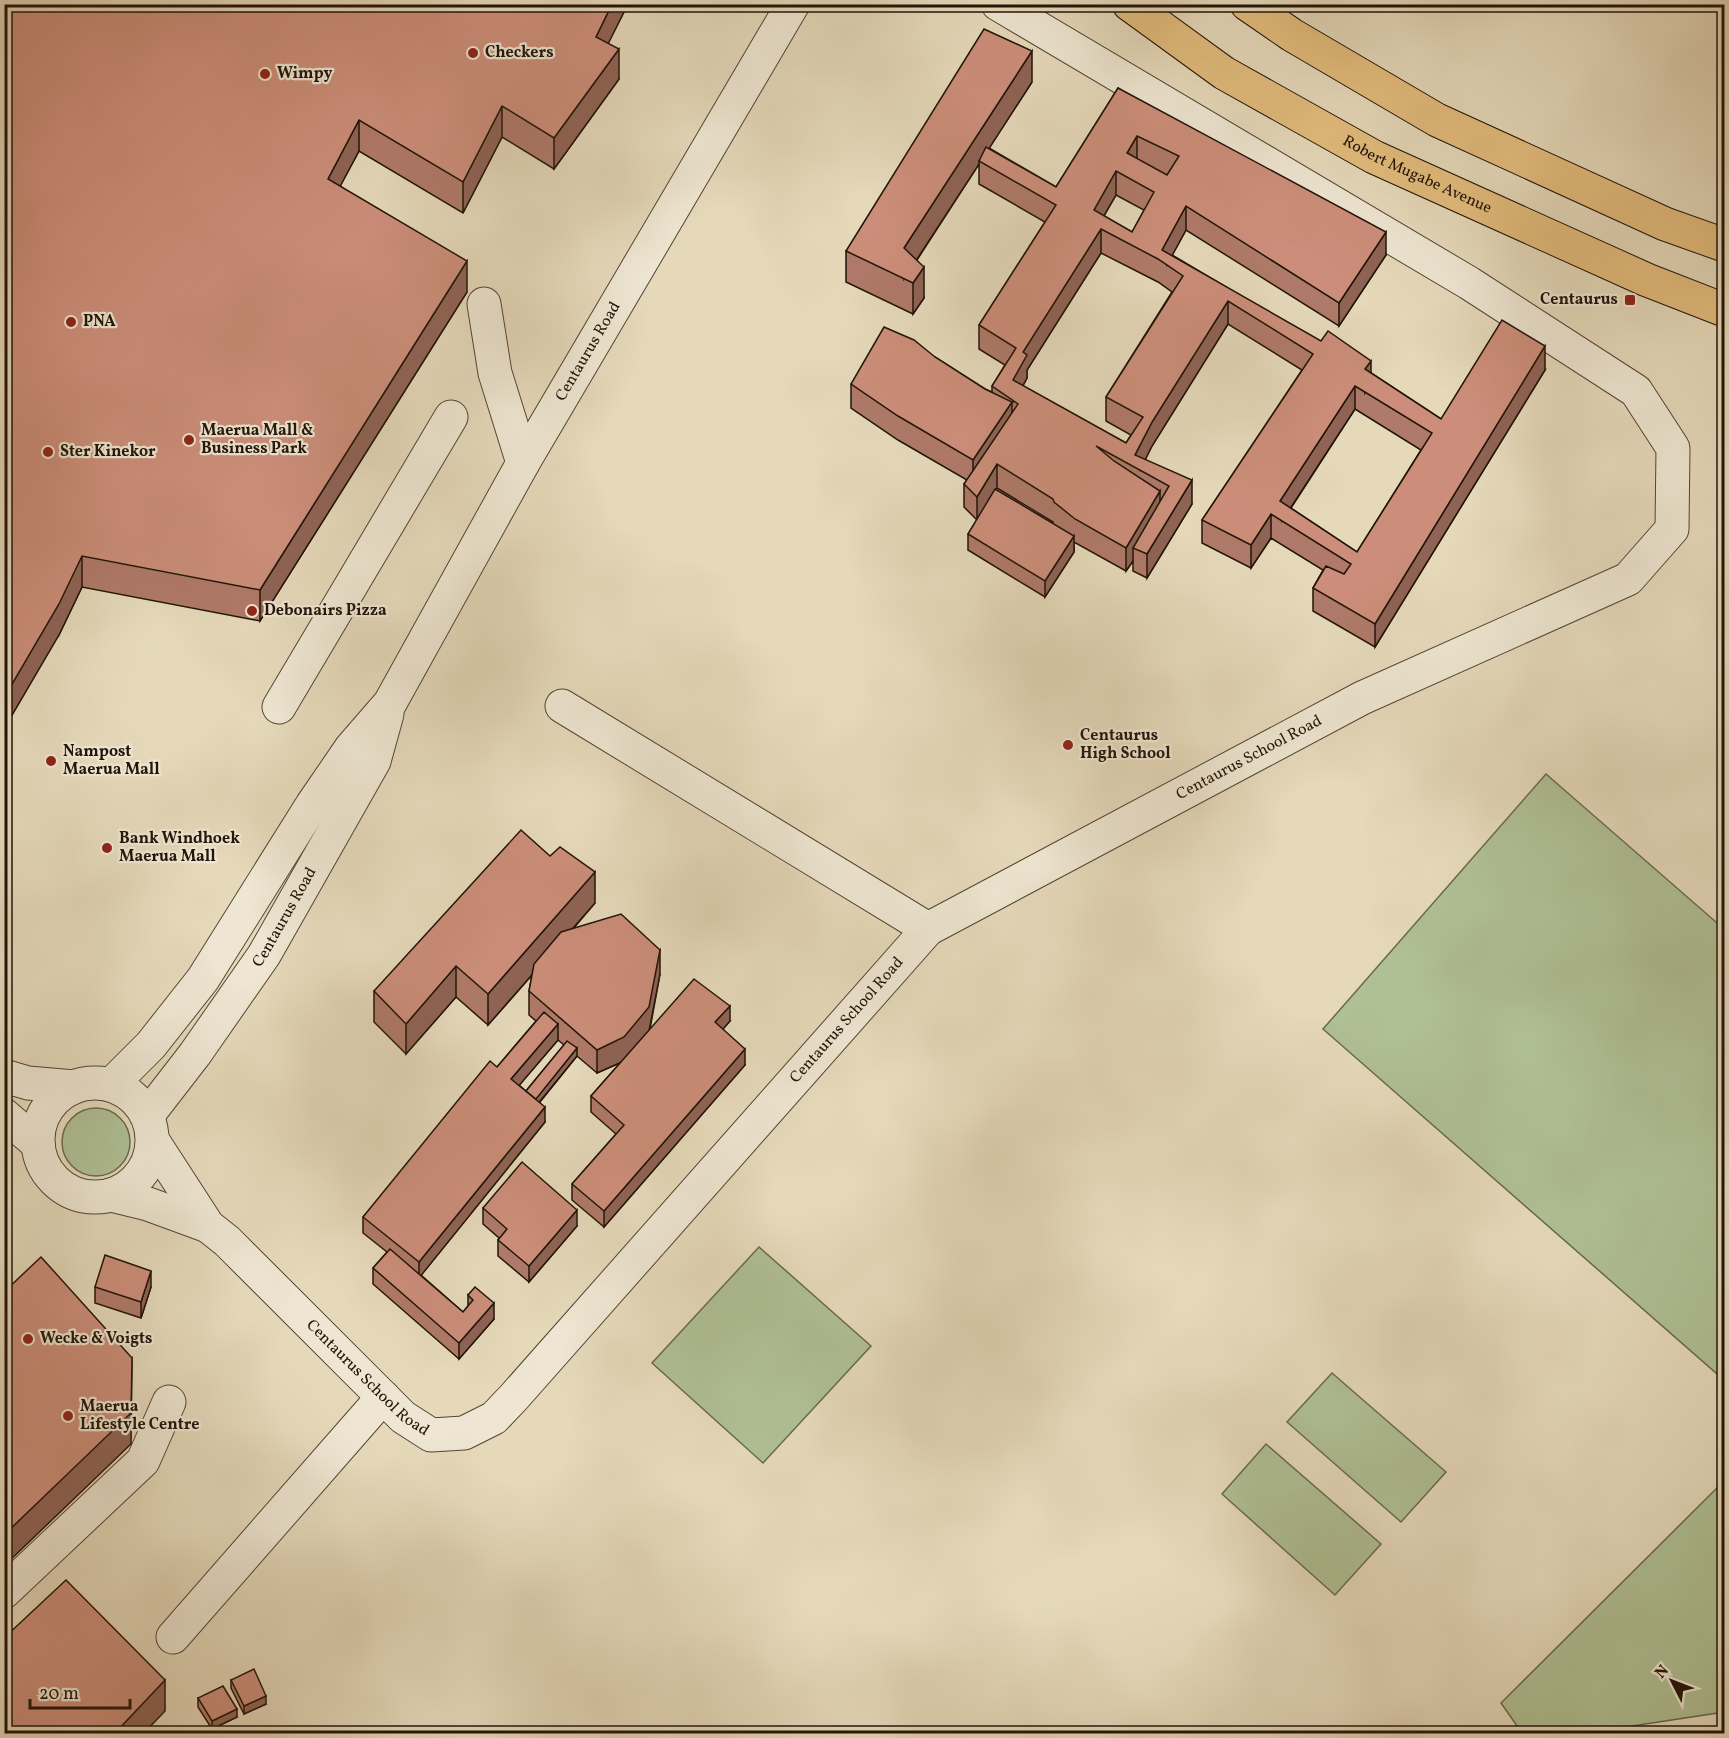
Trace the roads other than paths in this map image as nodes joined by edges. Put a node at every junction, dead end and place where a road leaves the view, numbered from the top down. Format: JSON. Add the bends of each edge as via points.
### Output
{"nodes":[{"id":1,"x":793,"y":4,"type":"edge"},
{"id":2,"x":998,"y":4,"type":"edge"},
{"id":3,"x":1129,"y":4,"type":"edge"},
{"id":4,"x":1247,"y":4,"type":"edge"},
{"id":5,"x":1725,"y":245,"type":"edge"},
{"id":6,"x":484,"y":304,"type":"dead end"},
{"id":7,"x":1725,"y":310,"type":"edge"},
{"id":8,"x":451,"y":417,"type":"dead end"},
{"id":9,"x":523,"y":463,"type":"junction"},
{"id":10,"x":390,"y":703,"type":"junction"},
{"id":11,"x":562,"y":706,"type":"dead end"},
{"id":12,"x":279,"y":707,"type":"dead end"},
{"id":13,"x":928,"y":929,"type":"junction"},
{"id":14,"x":4,"y":1076,"type":"edge"},
{"id":15,"x":111,"y":1085,"type":"junction"},
{"id":16,"x":74,"y":1087,"type":"junction"},
{"id":17,"x":4,"y":1115,"type":"edge"},
{"id":18,"x":150,"y":1128,"type":"junction"},
{"id":19,"x":38,"y":1144,"type":"junction"},
{"id":20,"x":111,"y":1195,"type":"junction"},
{"id":21,"x":208,"y":1226,"type":"junction"},
{"id":22,"x":382,"y":1397,"type":"junction"},
{"id":23,"x":169,"y":1401,"type":"dead end"},
{"id":24,"x":4,"y":1592,"type":"edge"},
{"id":25,"x":173,"y":1637,"type":"dead end"}],
"edges":[{"from":1,"to":9,"type":"street","name":"Centaurus Road"},
{"from":2,"to":13,"type":"street","name":"Centaurus School Road","via":[[1469,283],[1636,391],[1673,448],[1672,530],[1628,579],[1362,698]]},
{"from":3,"to":7,"type":"main road","name":"Robert Mugabe Avenue","via":[[1224,73],[1374,157],[1647,280]]},
{"from":4,"to":5,"type":"main road","via":[[1292,35],[1437,120],[1665,224]]},
{"from":6,"to":9,"type":"street","via":[[495,373]]},
{"from":8,"to":12,"type":"street"},
{"from":9,"to":10,"type":"street","name":"Centaurus Road"},
{"from":10,"to":15,"type":"street","name":"Centaurus Road","via":[[351,748],[312,805],[203,979],[151,1045]]},
{"from":10,"to":18,"type":"street","name":"Centaurus Road","via":[[374,761],[264,956],[195,1054]]},
{"from":11,"to":13,"type":"street"},
{"from":13,"to":22,"type":"street","name":"Centaurus School Road","via":[[494,1418],[464,1433],[431,1435]]},
{"from":14,"to":16,"type":"street","via":[[28,1083]]},
{"from":15,"to":16,"type":"street"},
{"from":15,"to":18,"type":"street","via":[[138,1102]]},
{"from":16,"to":19,"type":"street","via":[[47,1110]]},
{"from":17,"to":19,"type":"street"},
{"from":18,"to":20,"type":"street","name":"Centaurus Road","via":[[149,1158],[141,1174]]},
{"from":18,"to":21,"type":"street","name":"Centaurus School Road"},
{"from":19,"to":20,"type":"street","via":[[52,1178],[68,1190],[88,1197]]},
{"from":20,"to":21,"type":"street","name":"Centaurus School Road"},
{"from":21,"to":22,"type":"street","name":"Centaurus School Road"},
{"from":22,"to":25,"type":"street"},
{"from":23,"to":24,"type":"street","via":[[143,1461]]}]}
